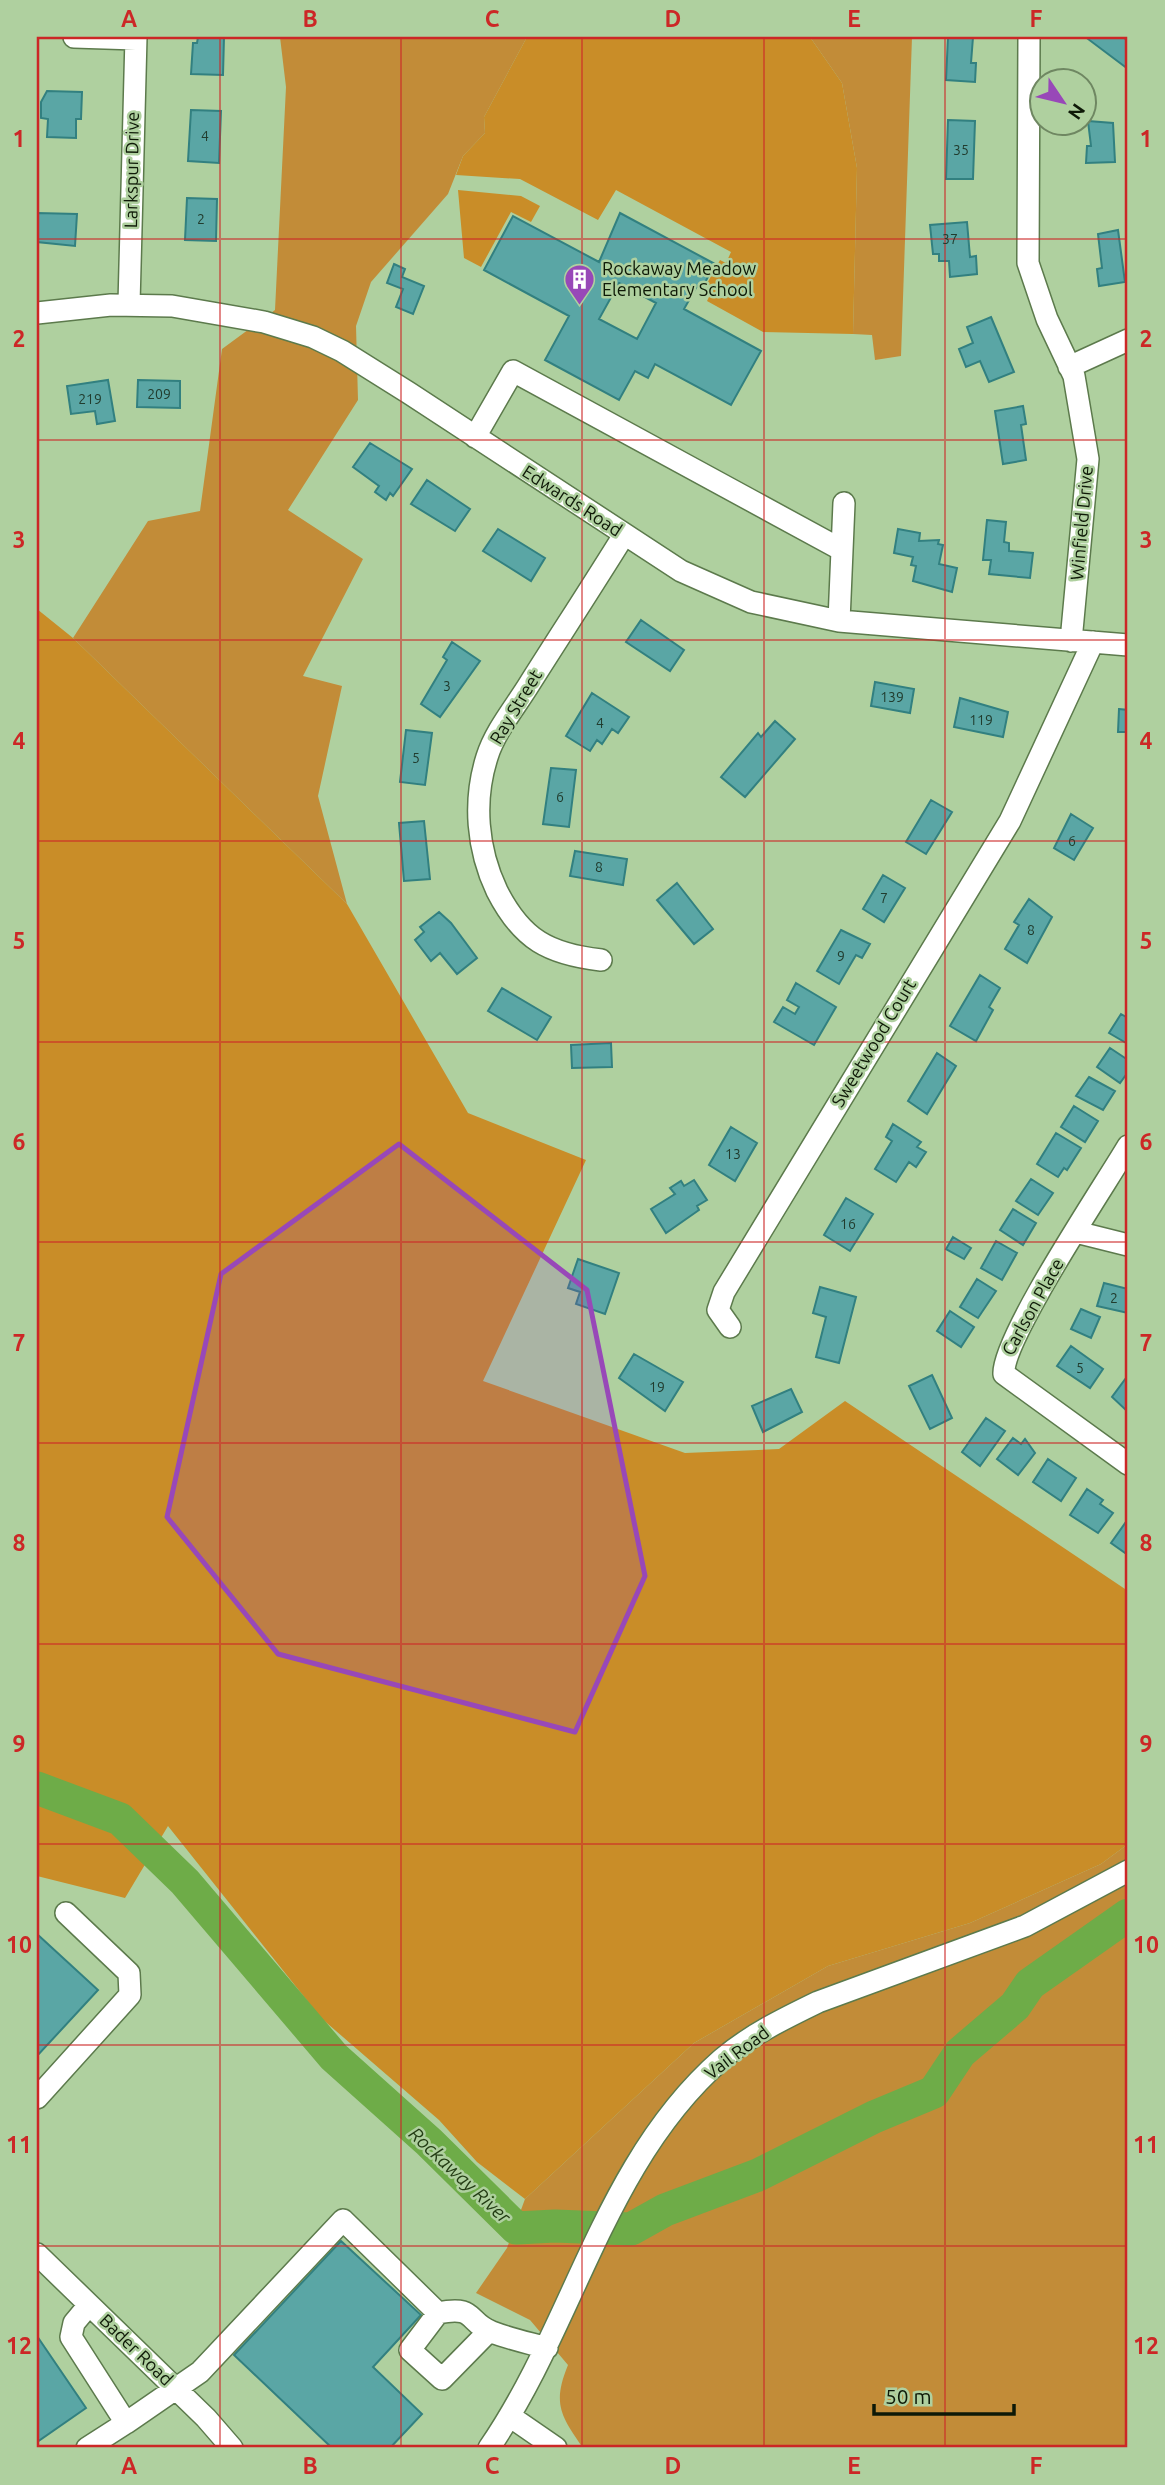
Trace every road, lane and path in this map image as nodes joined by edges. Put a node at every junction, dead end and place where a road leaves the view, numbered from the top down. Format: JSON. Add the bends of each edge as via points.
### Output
{"nodes":[{"id":1,"x":74,"y":37,"type":"edge"},
{"id":2,"x":1029,"y":37,"type":"edge"},
{"id":3,"x":136,"y":38,"type":"edge"},
{"id":4,"x":129,"y":304,"type":"junction"},
{"id":5,"x":37,"y":313,"type":"edge"},
{"id":6,"x":1128,"y":340,"type":"edge"},
{"id":7,"x":1069,"y":367,"type":"junction"},
{"id":8,"x":475,"y":436,"type":"junction"},
{"id":9,"x":844,"y":503,"type":"dead end"},
{"id":10,"x":624,"y":535,"type":"junction"},
{"id":11,"x":842,"y":550,"type":"junction"},
{"id":12,"x":839,"y":621,"type":"junction"},
{"id":13,"x":1071,"y":640,"type":"junction"},
{"id":14,"x":1093,"y":642,"type":"junction"},
{"id":15,"x":1128,"y":645,"type":"edge"},
{"id":16,"x":601,"y":960,"type":"dead end"},
{"id":17,"x":1128,"y":1146,"type":"edge"},
{"id":18,"x":1076,"y":1232,"type":"junction"},
{"id":19,"x":1128,"y":1245,"type":"edge"},
{"id":20,"x":730,"y":1327,"type":"dead end"},
{"id":21,"x":1128,"y":1464,"type":"edge"},
{"id":22,"x":1128,"y":1871,"type":"edge"},
{"id":23,"x":66,"y":1913,"type":"dead end"},
{"id":24,"x":37,"y":2098,"type":"edge"},
{"id":25,"x":37,"y":2254,"type":"edge"},
{"id":26,"x":89,"y":2305,"type":"junction"},
{"id":27,"x":438,"y":2314,"type":"junction"},
{"id":28,"x":489,"y":2331,"type":"junction"},
{"id":29,"x":547,"y":2348,"type":"junction"},
{"id":30,"x":176,"y":2389,"type":"junction"},
{"id":31,"x":511,"y":2417,"type":"junction"},
{"id":32,"x":126,"y":2423,"type":"junction"},
{"id":33,"x":87,"y":2448,"type":"edge"},
{"id":34,"x":232,"y":2448,"type":"edge"},
{"id":35,"x":489,"y":2448,"type":"edge"},
{"id":36,"x":556,"y":2448,"type":"edge"}],
"edges":[{"from":1,"to":3,"type":"street"},
{"from":2,"to":7,"type":"street","name":"Winfield Drive","via":[[1028,263]]},
{"from":3,"to":4,"type":"street","name":"Larkspur Drive"},
{"from":4,"to":5,"type":"street","name":"Edwards Road"},
{"from":4,"to":8,"type":"street","name":"Edwards Road","via":[[214,311],[313,337]]},
{"from":6,"to":7,"type":"street"},
{"from":7,"to":13,"type":"street","name":"Winfield Drive","via":[[1088,459]]},
{"from":8,"to":10,"type":"street","name":"Edwards Road"},
{"from":8,"to":11,"type":"street","via":[[513,371]]},
{"from":9,"to":11,"type":"street"},
{"from":10,"to":12,"type":"street","name":"Edwards Road","via":[[715,589],[751,602]]},
{"from":10,"to":16,"type":"street","name":"Ray Street","via":[[488,754],[479,804],[483,855],[517,924],[558,954]]},
{"from":11,"to":12,"type":"street"},
{"from":12,"to":13,"type":"street","name":"Edwards Road"},
{"from":13,"to":14,"type":"street","name":"Edwards Road"},
{"from":14,"to":15,"type":"street","name":"Edwards Road"},
{"from":14,"to":20,"type":"street","name":"Sweetwood Court","via":[[1003,831],[724,1292],[718,1310]]},
{"from":17,"to":18,"type":"street","name":"Carlson Place"},
{"from":18,"to":19,"type":"street"},
{"from":18,"to":21,"type":"street","name":"Carlson Place","via":[[1003,1361],[1004,1374]]},
{"from":22,"to":29,"type":"street","name":"Vail Road","via":[[1025,1926],[818,2002],[725,2057],[677,2105],[627,2179]]},
{"from":23,"to":24,"type":"street","via":[[129,1973],[130,1995]]},
{"from":25,"to":26,"type":"street","name":"Bader Road"},
{"from":26,"to":30,"type":"street","name":"Bader Road"},
{"from":26,"to":32,"type":"street","via":[[74,2323],[71,2337]]},
{"from":27,"to":28,"type":"street","via":[[458,2309],[474,2316]]},
{"from":27,"to":28,"type":"street","via":[[410,2350],[442,2379]]},
{"from":27,"to":30,"type":"street","via":[[343,2220],[200,2372]]},
{"from":28,"to":29,"type":"street"},
{"from":29,"to":31,"type":"street","name":"Vail Road"},
{"from":30,"to":32,"type":"street"},
{"from":30,"to":34,"type":"street","name":"Bader Road"},
{"from":31,"to":35,"type":"street","name":"Vail Road"},
{"from":31,"to":36,"type":"street"},
{"from":32,"to":33,"type":"street"}]}
